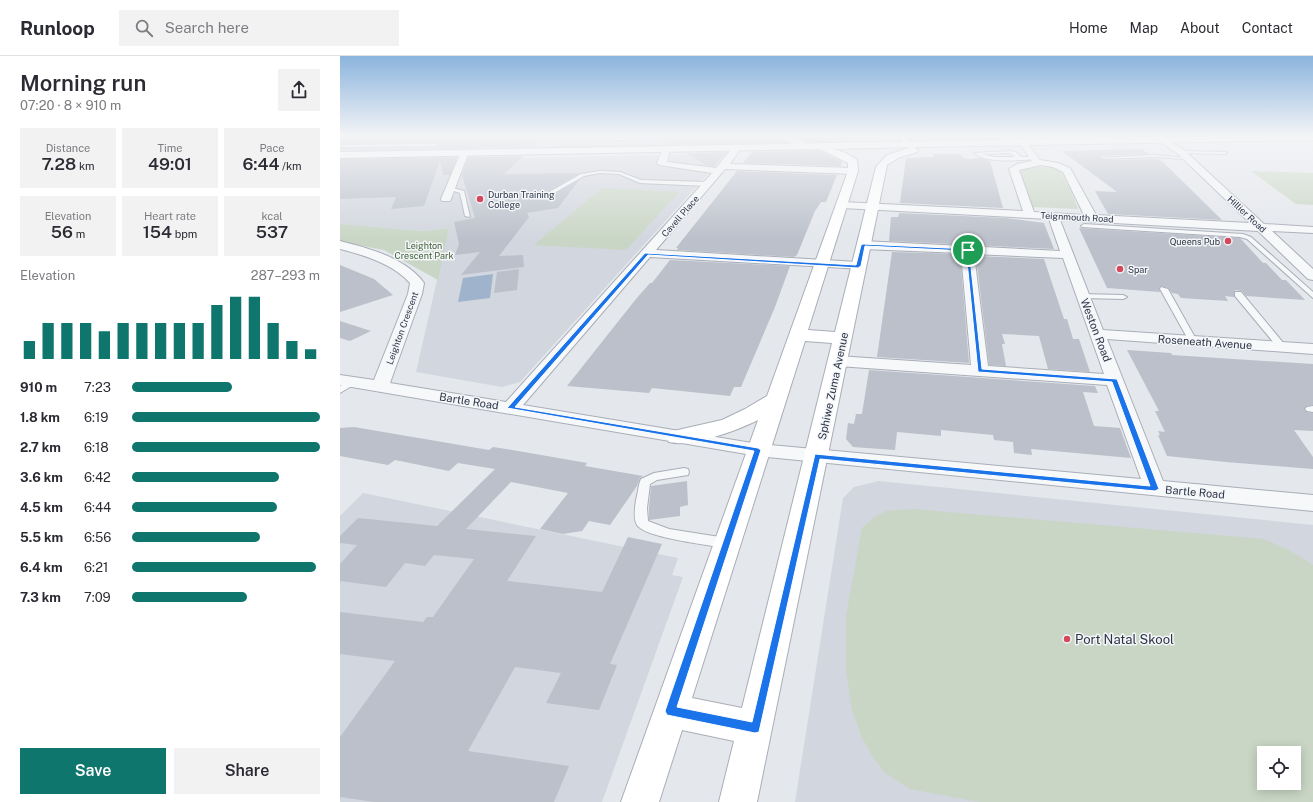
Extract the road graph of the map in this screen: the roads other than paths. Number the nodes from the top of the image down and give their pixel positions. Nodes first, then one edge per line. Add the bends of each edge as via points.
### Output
1 (457, 170) edge
2 (720, 170) edge
3 (862, 170) edge
4 (863, 170) edge
5 (1014, 170) edge
6 (1067, 170) edge
7 (1200, 170) edge
8 (707, 184) junction
9 (450, 188) junction
10 (547, 194) dead end
11 (446, 198) dead end
12 (842, 205) junction
13 (873, 206) junction
14 (1029, 214) junction
15 (468, 216) dead end
16 (1053, 216) junction
17 (1088, 222) junction
18 (1259, 226) junction
19 (1313, 230) edge
20 (340, 245) edge
21 (968, 250) junction
22 (646, 254) junction
23 (1068, 255) junction
24 (861, 256) junction
25 (821, 264) junction
26 (1311, 273) edge
27 (1164, 289) dead end
28 (1238, 294) dead end
29 (1083, 296) junction
30 (1313, 296) edge
31 (1123, 297) dead end
32 (1097, 334) junction
33 (798, 335) junction
34 (843, 338) junction
35 (1193, 341) junction
36 (1282, 347) junction
37 (1313, 349) edge
38 (838, 361) junction
39 (980, 371) junction
40 (1115, 380) junction
41 (344, 384) edge
42 (380, 387) junction
43 (777, 398) junction
44 (511, 408) junction
45 (677, 437) junction
46 (758, 450) junction
47 (817, 456) junction
48 (684, 472) dead end
49 (1155, 489) junction
50 (1313, 503) edge
51 (726, 543) junction
52 (670, 711) junction
53 (755, 728) junction
54 (640, 802) edge
55 (738, 802) edge

1 - 9 street
2 - 8 street, Cavell Place
3 - 12 street
4 - 13 street, Sphiwe Zuma Avenue
5 - 14 street
6 - 17 street
7 - 18 street, Hillier Road
8 - 10 lane via 640,181 620,172 600,172 583,175
8 - 22 street, Cavell Place
9 - 11 street
9 - 15 lane via 462,192
12 - 13 street, Teignmouth Road
12 - 25 street
13 - 14 street, Teignmouth Road
13 - 24 street, Sphiwe Zuma Avenue
14 - 16 street, Teignmouth Road
16 - 17 street, Teignmouth Road
16 - 23 street, Weston Road
17 - 18 street, Teignmouth Road
17 - 30 lane via 1241,235 1249,238
18 - 19 street, Teignmouth Road
18 - 26 street, Hillier Road
20 - 42 street, Leighton Crescent via 390,264 416,283 416,294
21 - 23 street
21 - 24 street
21 - 39 street
22 - 25 street
22 - 44 street, Cavell Place
23 - 29 street, Weston Road
24 - 25 street
24 - 34 street, Sphiwe Zuma Avenue
25 - 33 street
27 - 35 lane
28 - 36 lane
29 - 31 lane
29 - 32 street, Weston Road
32 - 35 street, Roseneath Avenue
32 - 40 street, Weston Road
33 - 34 street
33 - 43 street
34 - 38 street, Sphiwe Zuma Avenue
35 - 36 street, Roseneath Avenue
36 - 37 street, Roseneath Avenue
38 - 39 street
38 - 47 street, Sphiwe Zuma Avenue
39 - 40 street
40 - 49 street, Weston Road
41 - 42 street, Bartle Road
42 - 44 street, Bartle Road
43 - 45 street via 740,422 717,430
43 - 46 street
44 - 45 street, Bartle Road
45 - 46 street, Bartle Road
46 - 47 street, Bartle Road
46 - 51 street
47 - 49 street, Bartle Road
47 - 53 street, Sphiwe Zuma Avenue
48 - 51 lane via 654,477 645,482 641,508 642,523 673,534
49 - 50 street, Bartle Road
51 - 52 street
52 - 53 street
52 - 54 street
53 - 55 street, Sphiwe Zuma Avenue

